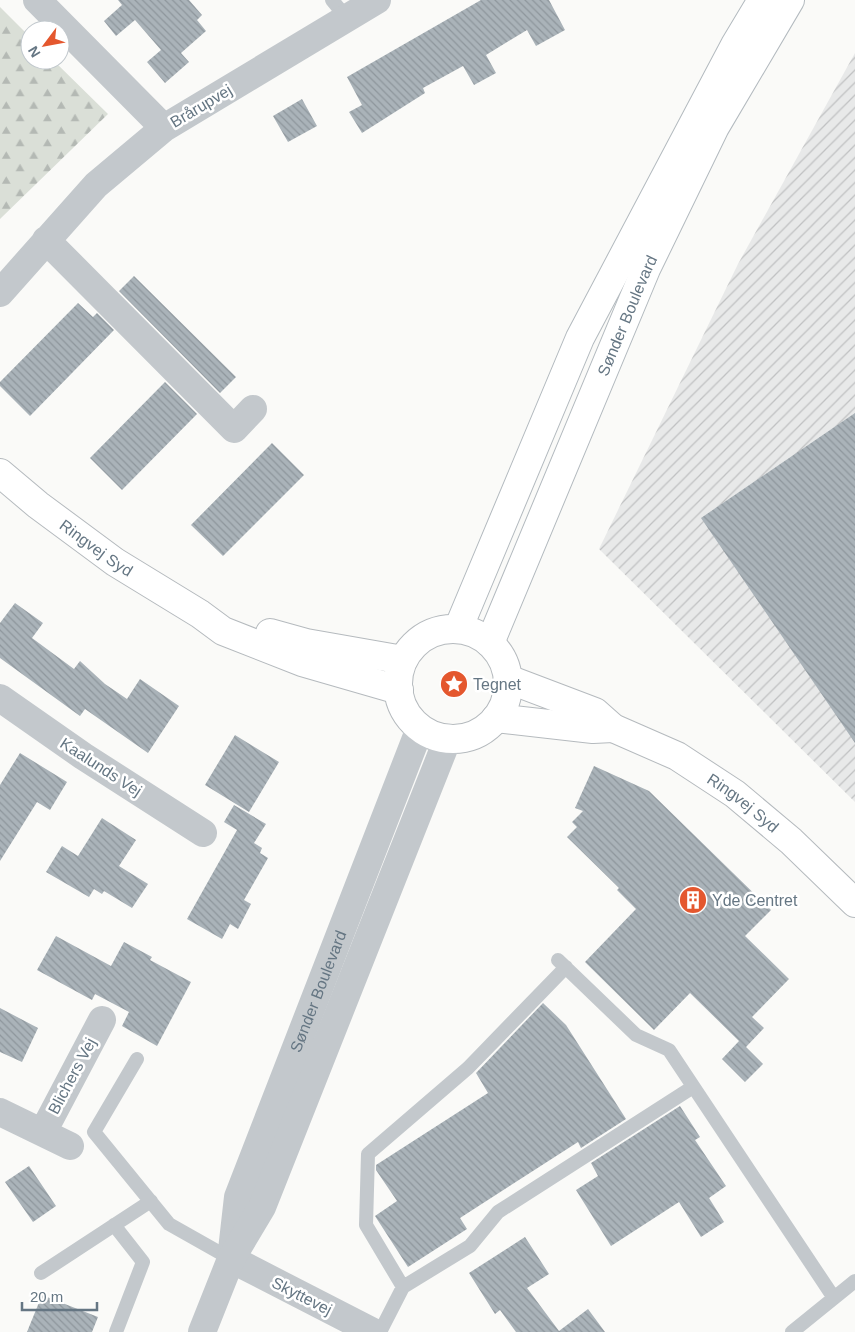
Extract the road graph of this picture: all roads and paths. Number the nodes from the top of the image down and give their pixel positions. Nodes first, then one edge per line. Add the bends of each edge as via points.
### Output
1 (38, 0) edge
2 (377, 0) edge
3 (762, 0) edge
4 (790, 0) edge
5 (339, 8) edge
6 (164, 128) junction
7 (46, 240) junction
8 (0, 293) edge
9 (253, 410) dead end
10 (0, 473) edge
11 (200, 614) junction
12 (458, 629) junction
13 (490, 643) junction
14 (403, 660) junction
15 (508, 679) junction
16 (399, 690) junction
17 (0, 698) edge
18 (496, 718) junction
19 (420, 728) junction
20 (613, 728) junction
21 (448, 738) junction
22 (203, 833) dead end
23 (855, 903) edge
24 (102, 1020) dead end
25 (137, 1059) dead end
26 (693, 1087) junction
27 (0, 1112) edge
28 (43, 1132) junction
29 (70, 1146) dead end
30 (151, 1201) junction
31 (114, 1225) junction
32 (231, 1259) junction
33 (41, 1273) dead end
34 (855, 1281) edge
35 (403, 1287) junction
36 (834, 1298) junction
37 (116, 1332) edge
38 (202, 1332) edge
39 (373, 1332) edge
40 (380, 1332) edge
41 (792, 1332) edge

1 - 6 street
2 - 5 street, Brårupvej
3 - 12 main road, Sønder Boulevard via 580,338
4 - 13 main road, Sønder Boulevard via 715,127 646,269
5 - 6 street, Brårupvej
6 - 7 street, Brårupvej via 96,185
7 - 8 street, Brårupvej
7 - 9 street via 234,429
10 - 11 main road, Ringvej Syd via 115,562
11 - 14 main road, Ringvej Syd via 306,643
11 - 16 main road, Ringvej Syd via 223,631 302,662
12 - 13 main road
12 - 14 main road via 426,636
13 - 15 main road via 498,653
14 - 16 main road
15 - 18 main road via 505,700
15 - 20 main road, Ringvej Syd via 595,712
16 - 19 main road via 409,717
17 - 22 street, Kaalunds Vej
18 - 20 main road, Ringvej Syd via 593,729
18 - 21 main road via 474,735
19 - 21 main road
19 - 32 street, Sønder Boulevard via 238,1197
20 - 23 main road, Ringvej Syd via 677,756 735,794 792,841
21 - 32 street, Sønder Boulevard via 262,1207
24 - 28 street, Blichers Vej
25 - 30 lane via 94,1132
26 - 35 lane via 498,1212 470,1246
26 - 35 lane via 669,1050 636,1036 562,964 468,1068 368,1154 366,1225
26 - 36 lane
27 - 28 street, Blichers Vej
28 - 29 street, Blichers Vej
30 - 31 lane
30 - 32 lane via 169,1224
31 - 33 lane
31 - 37 lane via 143,1262
32 - 38 street, Sønder Boulevard
32 - 39 street, Skyttevej
34 - 36 lane
35 - 40 lane
36 - 41 lane

